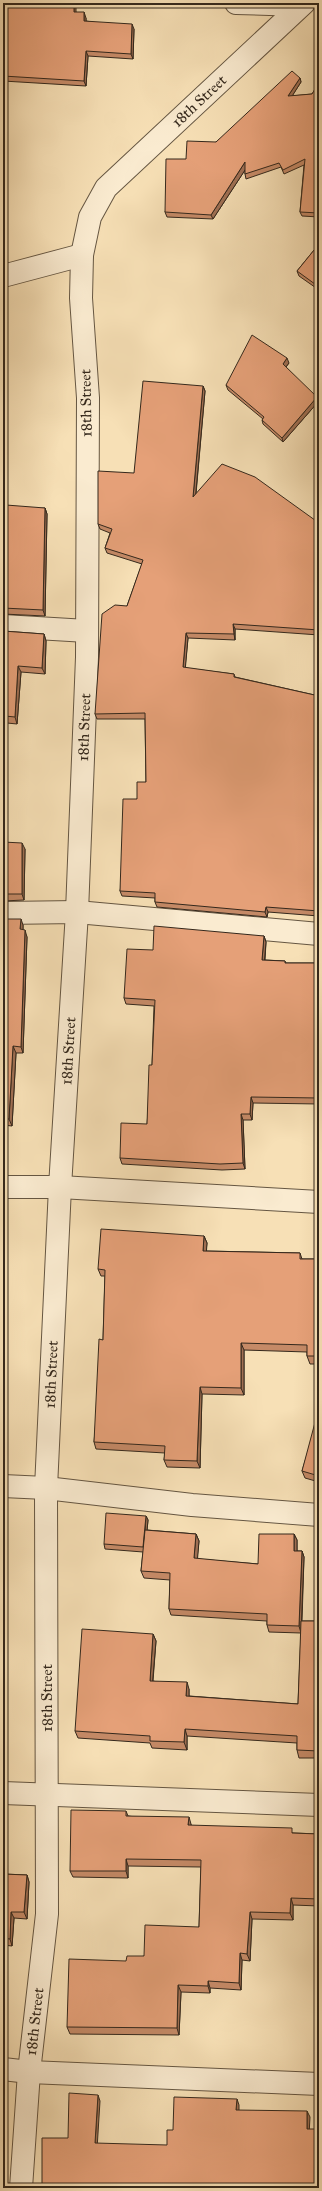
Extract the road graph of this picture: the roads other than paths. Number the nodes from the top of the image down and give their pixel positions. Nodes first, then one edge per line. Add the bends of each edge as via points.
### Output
1 (236, 3) edge
2 (303, 4) edge
3 (82, 255) junction
4 (3, 276) edge
5 (3, 626) edge
6 (86, 631) junction
7 (77, 912) junction
8 (3, 913) edge
9 (319, 934) edge
10 (3, 1187) edge
11 (60, 1187) junction
12 (319, 1202) edge
13 (3, 1486) edge
14 (46, 1488) junction
15 (319, 1515) edge
16 (3, 1793) edge
17 (47, 1794) junction
18 (319, 1805) edge
19 (3, 2069) edge
20 (29, 2072) junction
21 (319, 2084) edge
22 (21, 2188) edge

1 - 2 street
2 - 3 street, 18th Street via 106,188 90,217
3 - 4 street
3 - 6 street, 18th Street via 81,298 88,398
5 - 6 street
6 - 7 street, 18th Street
7 - 8 street
7 - 9 street
7 - 11 street, 18th Street
10 - 11 street
11 - 12 street
11 - 14 street, 18th Street
13 - 14 street
14 - 15 street via 192,1505
14 - 17 street, 18th Street
16 - 17 street
17 - 18 street
17 - 20 street, 18th Street via 47,1914
19 - 20 street
20 - 21 street
20 - 22 street, 18th Street

